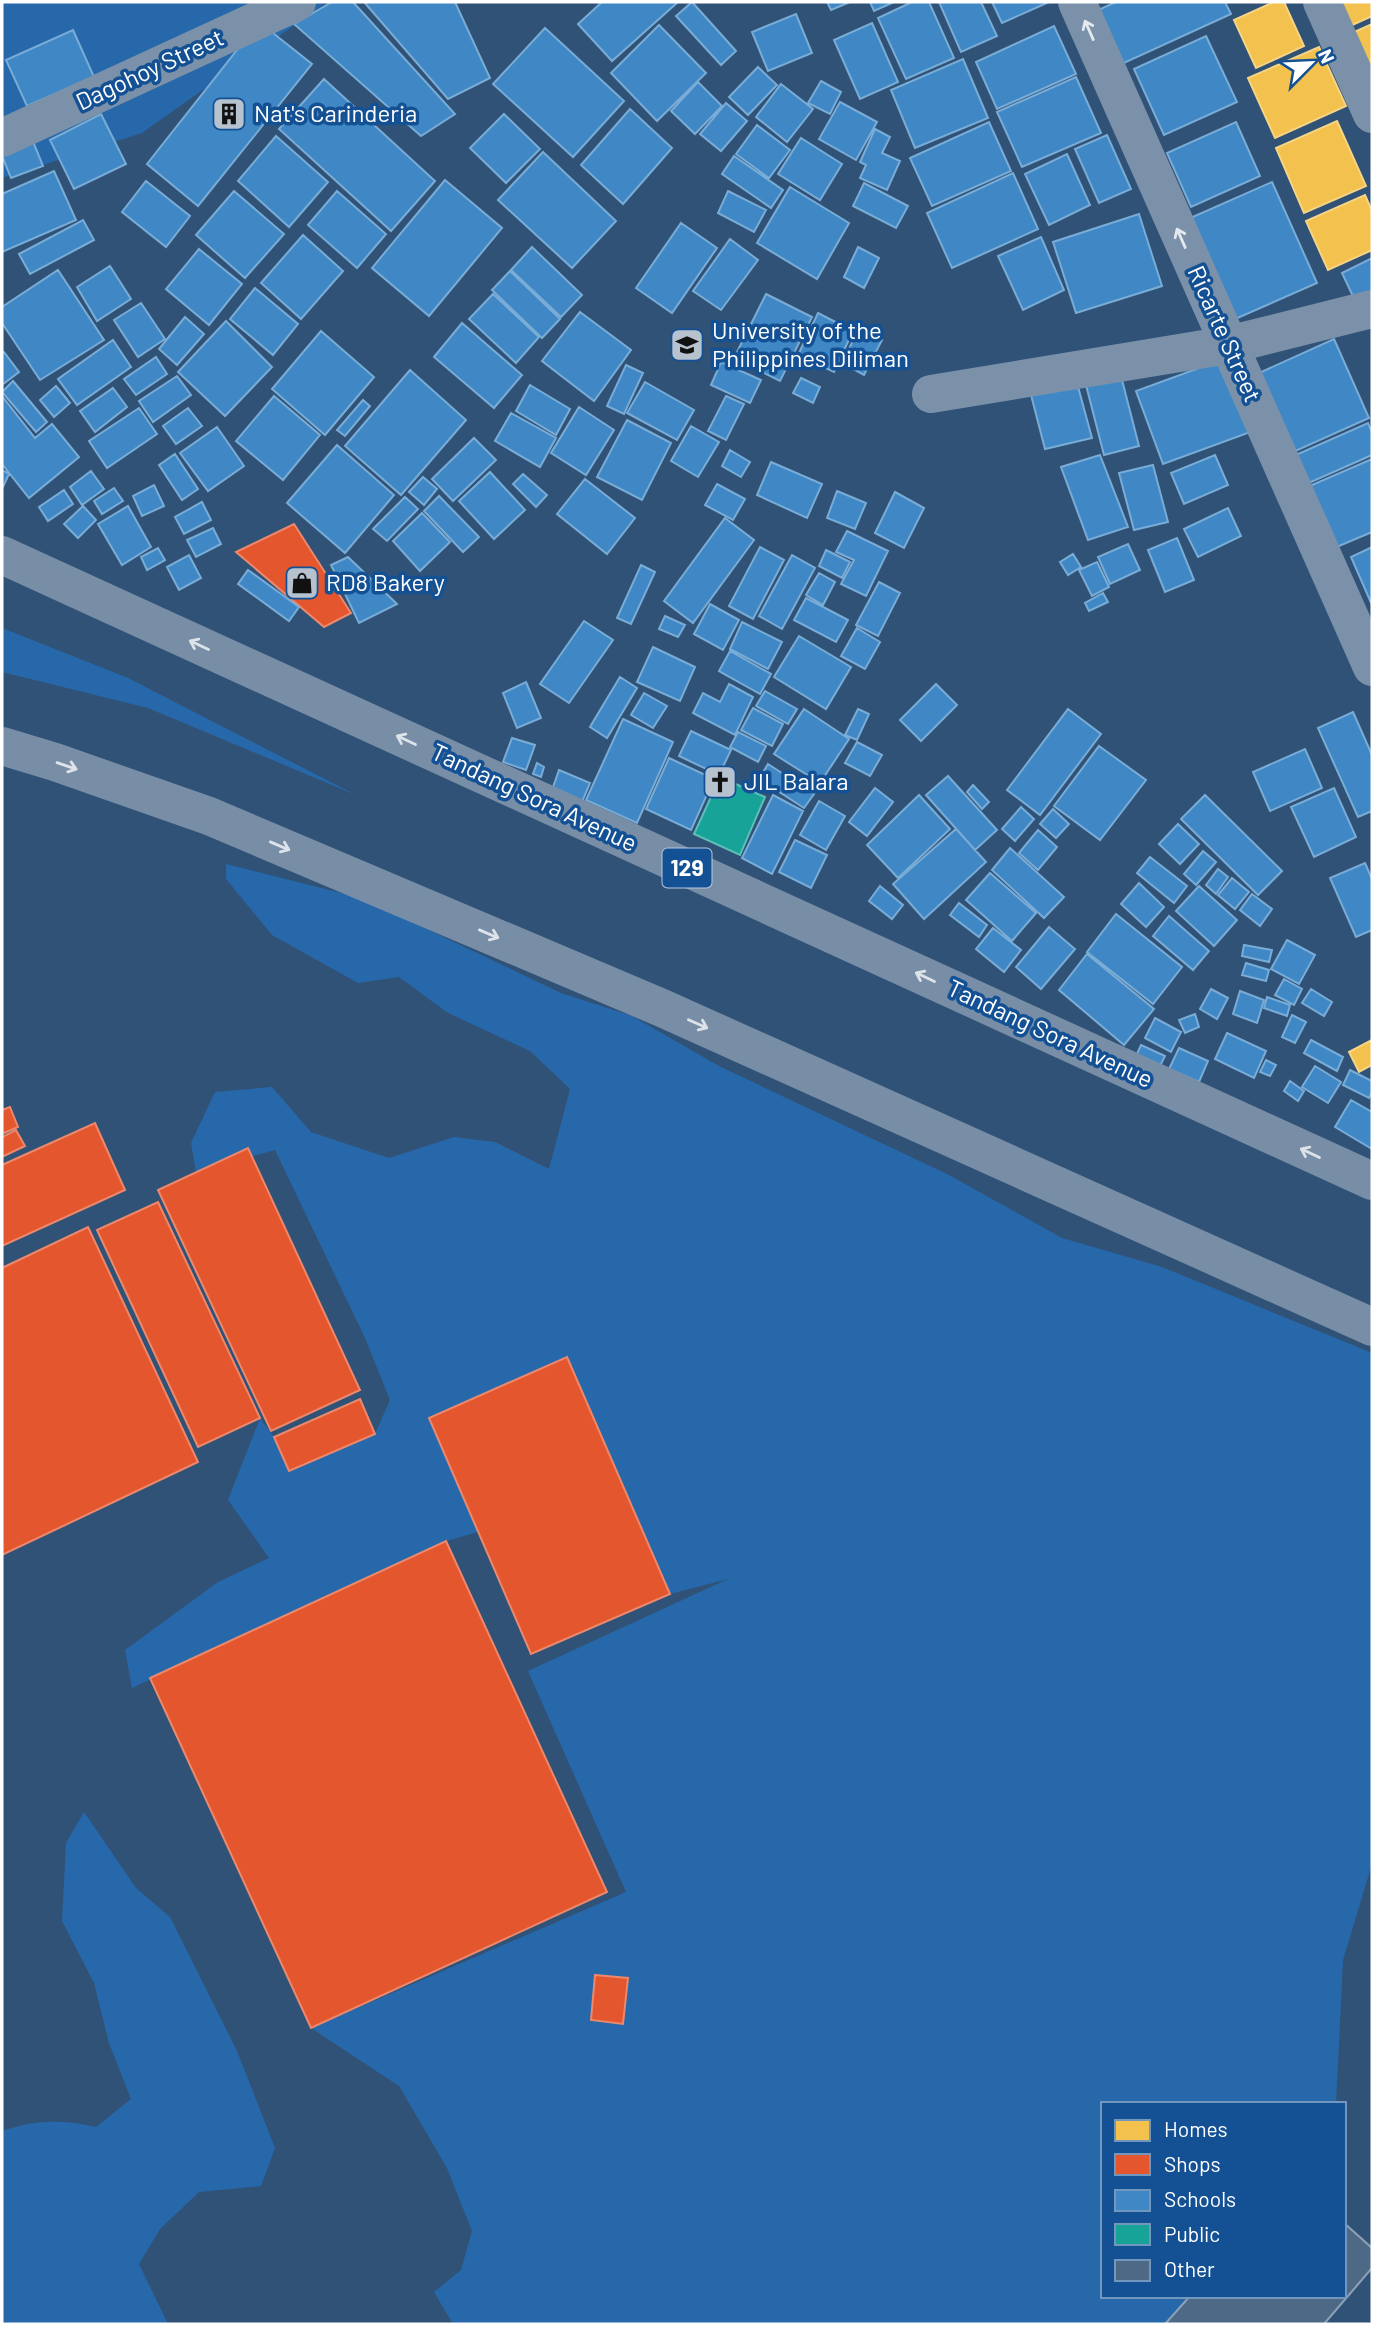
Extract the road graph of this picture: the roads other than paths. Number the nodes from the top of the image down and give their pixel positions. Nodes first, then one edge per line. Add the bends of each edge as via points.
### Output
1 (298, 2) edge
2 (1077, 2) edge
3 (1322, 2) edge
4 (1372, 114) edge
5 (2, 138) edge
6 (1372, 309) edge
7 (1228, 345) junction
8 (931, 394) dead end
9 (2, 555) edge
10 (1372, 667) edge
11 (2, 746) edge
12 (1372, 1181) edge
13 (1372, 1327) edge

1 - 5 street, Dagohoy Street
7 -> 2 street, Ricarte Street
3 - 4 street
6 - 7 street
7 - 8 street
7 - 10 street, Ricarte Street
12 -> 9 main road, Tandang Sora Avenue / 129
11 -> 13 main road via 209,816 662,1008

